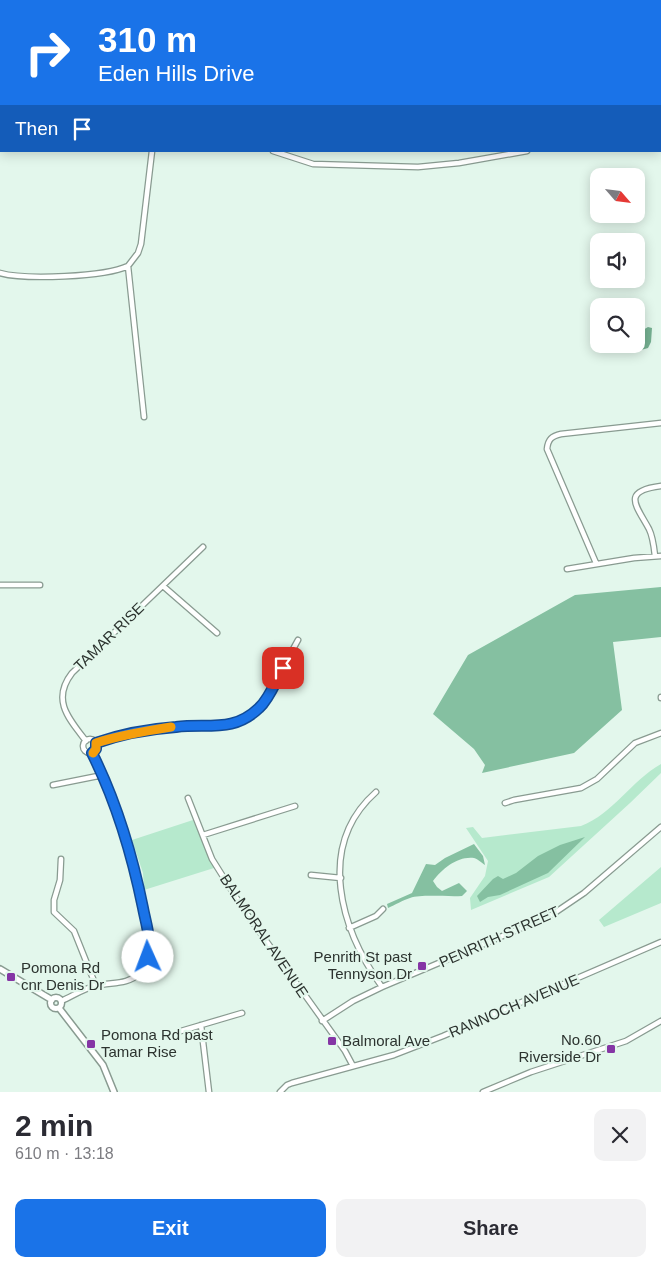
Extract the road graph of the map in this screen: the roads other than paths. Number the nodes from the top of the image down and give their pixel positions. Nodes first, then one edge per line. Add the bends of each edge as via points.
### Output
1 (152, 152) edge
2 (276, 152) edge
3 (521, 152) edge
4 (128, 266) junction
5 (0, 273) edge
6 (144, 417) dead end
7 (661, 423) edge
8 (661, 486) edge
9 (203, 547) dead end
10 (658, 556) edge
11 (596, 563) junction
12 (567, 569) dead end
13 (0, 585) edge
14 (40, 585) dead end
15 (163, 586) junction
16 (217, 633) dead end
17 (298, 640) dead end
18 (661, 733) edge
19 (86, 741) junction
20 (96, 743) junction
21 (92, 753) junction
22 (103, 775) junction
23 (53, 785) dead end
24 (376, 792) dead end
25 (188, 798) dead end
26 (505, 803) dead end
27 (295, 806) dead end
28 (661, 827) edge
29 (202, 834) junction
30 (60, 859) dead end
31 (310, 875) dead end
32 (341, 878) junction
33 (383, 909) dead end
34 (349, 928) junction
35 (661, 942) edge
36 (0, 969) edge
37 (96, 986) junction
38 (382, 987) junction
39 (52, 1000) junction
40 (61, 1000) junction
41 (59, 1008) junction
42 (242, 1013) dead end
43 (322, 1021) junction
44 (661, 1021) edge
45 (201, 1025) junction
46 (181, 1031) dead end
47 (353, 1066) junction
48 (114, 1092) edge
49 (209, 1092) edge
50 (280, 1092) edge
51 (483, 1092) edge

1 - 4 street via 141,244
2 - 3 street via 313,164 418,166 459,163
4 - 5 street via 108,273 33,277
4 - 6 street
7 - 11 street via 554,435 548,443 547,449
8 - 10 street via 643,489 635,501
9 - 15 street, TAMAR RISE
10 - 11 street
11 - 12 street
13 - 14 street
15 - 16 street
15 - 19 street, TAMAR RISE via 66,680 62,691 64,710
17 - 20 street via 262,706 240,723 176,726
18 - 26 street via 635,743 597,778 581,788
19 - 20 street
19 - 21 street via 84,749
20 - 21 street
21 - 22 street
22 - 23 street
22 - 37 street via 128,842 150,951 146,964 134,978
24 - 32 street via 356,813 349,826
25 - 29 street, BALMORAL AVENUE
27 - 29 street
28 - 38 street, PENRITH STREET via 584,893 550,916
29 - 43 street, BALMORAL AVENUE via 212,859 244,910
30 - 37 street via 54,912 74,931
31 - 32 street
32 - 34 street via 343,908
33 - 34 street via 376,916
34 - 38 street via 368,968
35 - 47 street, RANNOCH AVENUE via 443,1036 394,1055
36 - 39 street
37 - 40 street
38 - 43 street, PENRITH STREET
39 - 40 street
39 - 41 street via 53,1007
40 - 41 street
41 - 48 street via 103,1065
42 - 45 street
43 - 47 street, BALMORAL AVENUE
44 - 51 street via 626,1041 531,1072
45 - 46 street
45 - 49 street
47 - 50 street, RANNOCH AVENUE via 292,1083

